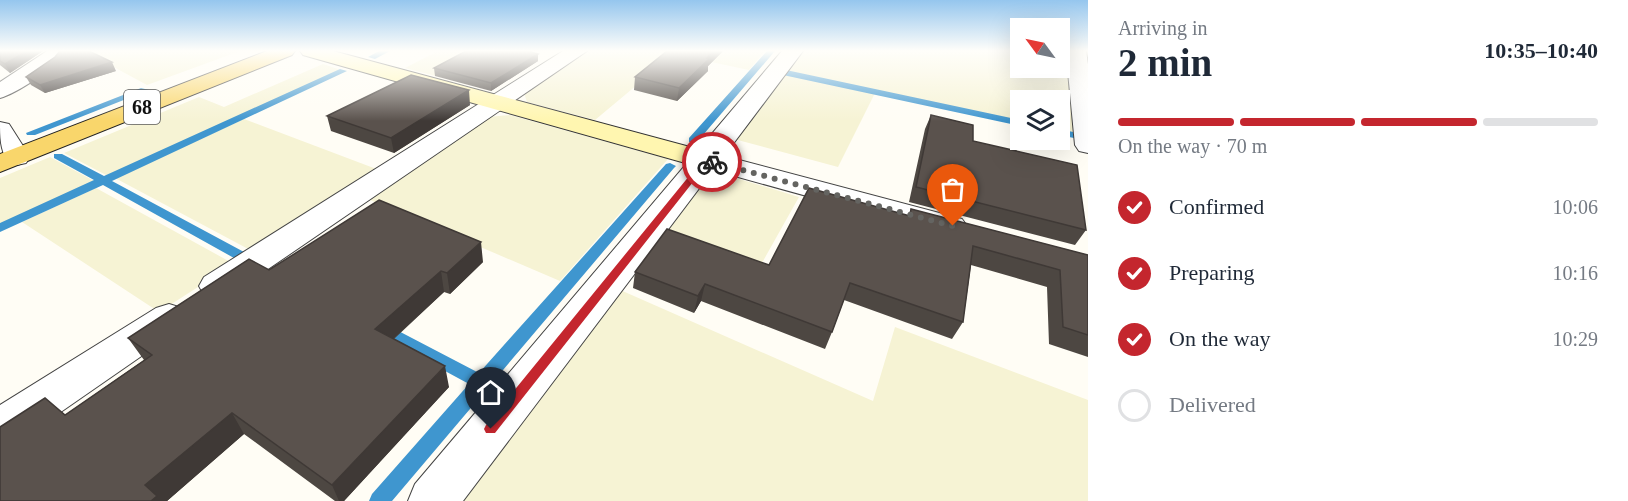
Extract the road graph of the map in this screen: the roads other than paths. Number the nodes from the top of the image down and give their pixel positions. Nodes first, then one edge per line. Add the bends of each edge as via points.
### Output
1 (27, 74) edge
2 (226, 74) edge
3 (395, 74) edge
4 (541, 74) edge
5 (774, 74) edge
6 (1079, 74) edge
7 (0, 91) edge
8 (498, 103) junction
9 (0, 129) edge
10 (1088, 145) edge
11 (8, 160) edge
12 (706, 160) junction
13 (972, 231) edge
14 (0, 429) edge
15 (433, 501) edge

1 - 7 street
2 - 11 main road, 68
3 - 8 street
4 - 8 street
5 - 12 street
6 - 10 street
8 - 12 street
8 - 14 street
9 - 11 street
12 - 13 street
12 - 15 street

